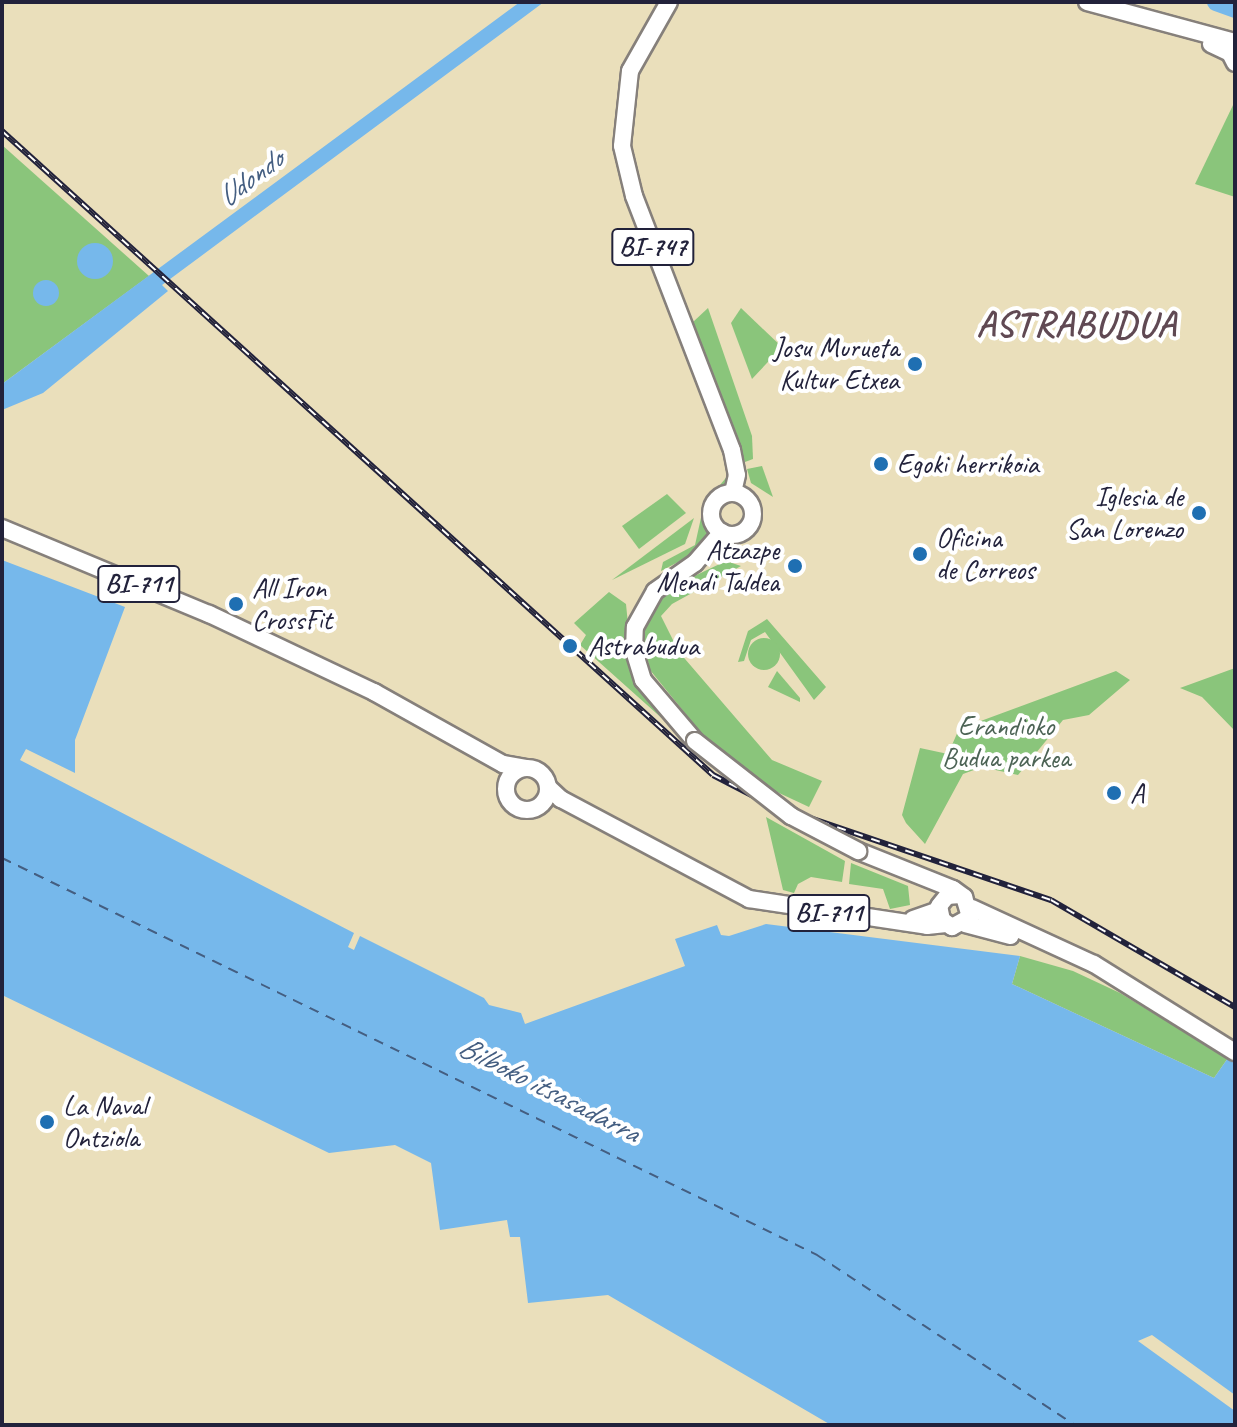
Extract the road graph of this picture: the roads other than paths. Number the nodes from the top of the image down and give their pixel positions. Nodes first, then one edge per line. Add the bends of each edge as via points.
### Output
1 (669, 2) edge
2 (1087, 2) edge
3 (1151, 19) junction
4 (1235, 42) edge
5 (1235, 63) edge
6 (733, 493) junction
7 (2, 528) edge
8 (722, 532) junction
9 (477, 749) junction
10 (526, 768) junction
11 (506, 785) junction
12 (548, 787) junction
13 (537, 808) junction
14 (583, 810) junction
15 (924, 878) junction
16 (960, 895) junction
17 (972, 908) junction
18 (942, 912) junction
19 (965, 924) junction
20 (1047, 942) junction
21 (1235, 1052) edge

1 - 6 main road, BI-747 via 630,71 622,146 634,196 732,450 737,475
2 - 3 main road
3 - 4 main road
3 - 5 main road via 1221,47
6 - 8 main road via 720,496 712,507 712,520
6 - 8 main road, BI-747 via 750,503 751,522 736,534
7 - 9 main road, BI-711 via 306,659
8 - 15 main road, BI-747, bridge via 695,563 655,591 635,627 634,651 643,680 695,741 791,816
9 - 10 main road, BI-711 via 509,767
9 - 11 main road, BI-711
10 - 11 main road via 513,773
10 - 12 main road, BI-711 via 543,775
11 - 13 main road, BI-711 via 507,798 517,808
12 - 13 main road
12 - 14 main road, BI-711
13 - 14 main road, BI-711
14 - 18 main road, BI-711 via 716,883 773,901 922,919
15 - 16 main road, BI-747
15 - 18 main road
16 - 17 main road, BI-711
16 - 18 main road, BI-711
17 - 19 main road
17 - 20 main road, BI-711
18 - 19 main road, BI-711
19 - 20 main road, BI-711
20 - 21 main road, BI-711 via 1140,990

